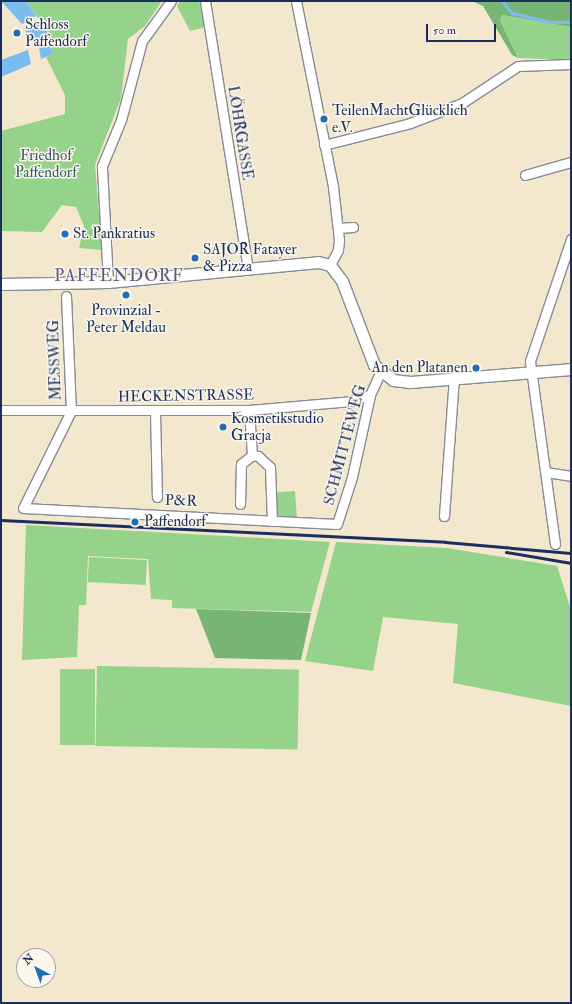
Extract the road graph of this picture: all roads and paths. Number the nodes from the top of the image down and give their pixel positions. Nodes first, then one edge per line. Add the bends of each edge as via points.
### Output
1 (171, 1) edge
2 (205, 1) edge
3 (296, 1) edge
4 (571, 64) edge
5 (324, 146) junction
6 (571, 162) edge
7 (525, 175) dead end
8 (353, 226) dead end
9 (338, 228) junction
10 (571, 239) edge
11 (330, 265) junction
12 (248, 268) junction
13 (108, 282) junction
14 (1, 284) edge
15 (66, 296) dead end
16 (571, 369) edge
17 (531, 370) junction
18 (380, 373) junction
19 (454, 377) junction
20 (370, 395) junction
21 (1, 410) edge
22 (250, 410) junction
23 (70, 411) junction
24 (155, 411) junction
25 (252, 456) junction
26 (546, 472) junction
27 (571, 476) edge
28 (157, 497) dead end
29 (240, 504) dead end
30 (23, 508) joint
31 (444, 516) dead end
32 (272, 521) junction
33 (337, 524) joint
34 (555, 544) dead end

1 - 13 street via 142,41 121,120 102,166
2 - 12 street, LÖHRGASSE
3 - 5 street
4 - 5 street via 518,66 462,103 410,123
5 - 9 street
6 - 7 street
8 - 9 street
9 - 11 street via 338,250
10 - 17 street via 530,361
11 - 12 street via 318,262
11 - 18 street via 342,281 369,354
12 - 13 street
13 - 14 street
15 - 23 street, MESSWEG
16 - 17 street
17 - 19 street
17 - 26 street
18 - 19 street via 410,382
18 - 20 street, SCHMITTEWEG
19 - 31 street
20 - 22 street, HECKENSTRASSE via 351,401
20 - 33 street, SCHMITTEWEG via 352,477
21 - 23 street, HECKENSTRASSE
22 - 24 street, HECKENSTRASSE
22 - 25 street
23 - 24 street, HECKENSTRASSE
23 - 30 street, MESSWEG
24 - 28 street
25 - 29 street via 241,464
25 - 32 street via 258,456 270,467
26 - 27 street
26 - 34 street
30 - 32 street, P&R
32 - 33 street, P&R

